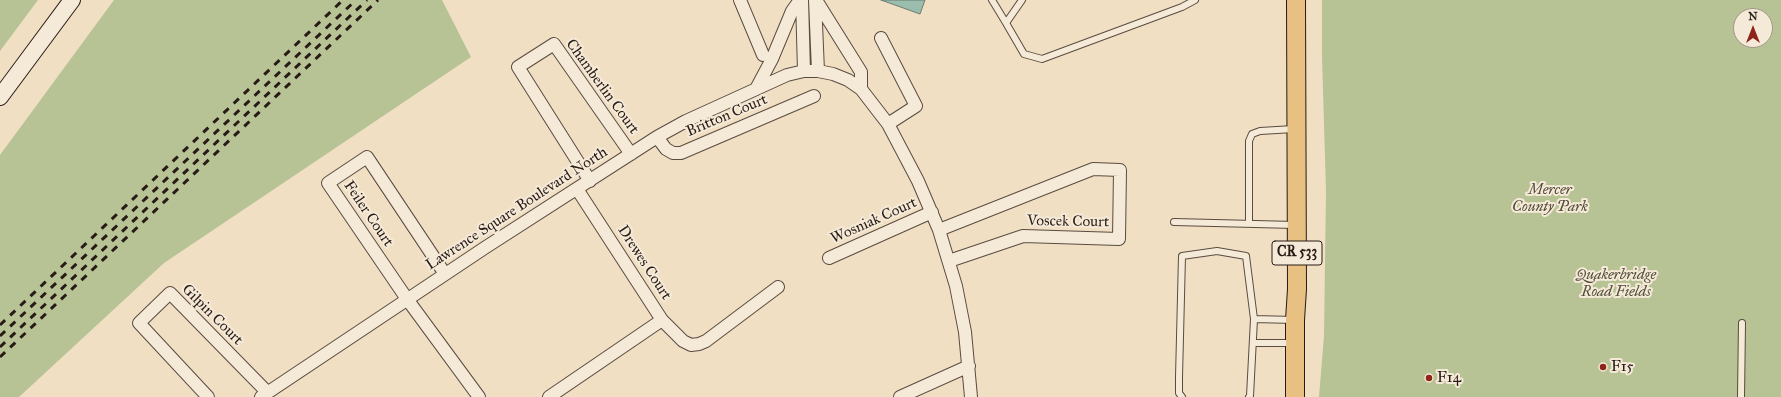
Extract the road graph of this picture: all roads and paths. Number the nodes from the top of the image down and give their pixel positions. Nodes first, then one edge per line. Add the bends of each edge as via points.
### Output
1 (72, 0) edge
2 (740, 0) edge
3 (801, 0) edge
4 (815, 0) edge
5 (992, 0) edge
6 (1022, 0) edge
7 (1195, 0) edge
8 (1288, 0) edge
9 (1296, 0) edge
10 (1006, 23) junction
11 (881, 38) dead end
12 (763, 55) dead end
13 (804, 71) junction
14 (818, 71) junction
15 (756, 89) junction
16 (861, 89) junction
17 (814, 96) dead end
18 (0, 98) edge
19 (1298, 108) junction
20 (888, 124) junction
21 (1298, 129) junction
22 (657, 138) junction
23 (631, 154) junction
24 (590, 180) junction
25 (577, 189) junction
26 (932, 212) junction
27 (1174, 222) dead end
28 (1249, 224) junction
29 (1297, 225) junction
30 (939, 230) junction
31 (829, 258) dead end
32 (949, 261) junction
33 (445, 274) junction
34 (778, 287) dead end
35 (407, 299) junction
36 (1254, 319) junction
37 (662, 320) junction
38 (1295, 320) junction
39 (1742, 323) dead end
40 (1253, 343) junction
41 (1295, 343) junction
42 (969, 366) junction
43 (264, 395) edge
44 (208, 397) edge
45 (479, 397) edge
46 (548, 397) edge
47 (900, 397) edge
48 (971, 397) edge
49 (1182, 397) edge
50 (1249, 397) edge
51 (1295, 397) edge
52 (1740, 397) edge

1 - 18 main road
2 - 12 street
3 - 13 street
3 - 15 street via 792,11 772,60
4 - 14 street
4 - 16 street via 861,72
5 - 10 lane
6 - 10 lane
7 - 10 lane via 1042,59 1024,54
8 - 19 main road, CR 533 via 1294,42
9 - 19 main road, CR 533
11 - 20 street via 916,106
13 - 14 street, Lawrence Square Boulevard North
13 - 15 street, Lawrence Square Boulevard North
14 - 16 street, Lawrence Square Boulevard North via 848,80
15 - 22 street, Lawrence Square Boulevard North via 686,121
16 - 20 street, Lawrence Square Boulevard North
17 - 22 street, Britton Court via 681,153 673,153 666,149
19 - 21 main road, CR 533
20 - 26 street, Lawrence Square Boulevard North
21 - 28 lane via 1260,131 1252,134 1249,141
21 - 29 main road, CR 533
22 - 23 street, Lawrence Square Boulevard North
23 - 24 street, Lawrence Square Boulevard North
23 - 24 street, Chamberlin Court via 554,44 518,67
24 - 25 street, Lawrence Square Boulevard North
25 - 33 street, Lawrence Square Boulevard North
25 - 37 street, Drewes Court
26 - 30 street, Lawrence Square Boulevard North
26 - 31 street, Wosniak Court
27 - 28 lane
28 - 29 lane
29 - 38 main road, CR 533
30 - 32 street, Lawrence Square Boulevard North
30 - 32 street, Voscek Court via 1093,169 1120,170 1119,239 1023,236
32 - 42 street, Lawrence Square Boulevard North via 965,332
33 - 35 street, Lawrence Square Boulevard North
33 - 35 street, Feiler Court via 368,157 361,161 328,183
34 - 37 street via 699,344 691,345 683,341
35 - 43 street, Lawrence Square Boulevard North
35 - 45 street
36 - 38 lane
36 - 40 lane
36 - 49 lane via 1246,256 1218,251 1182,256 1179,378 1179,393
37 - 46 street, Drewes Court
38 - 41 main road, CR 533
39 - 52 lane
40 - 41 lane
40 - 50 lane
41 - 51 main road, CR 533
42 - 47 street
42 - 48 street, Lawrence Square Boulevard North
43 - 44 street, Gilpin Court via 170,292 139,323

